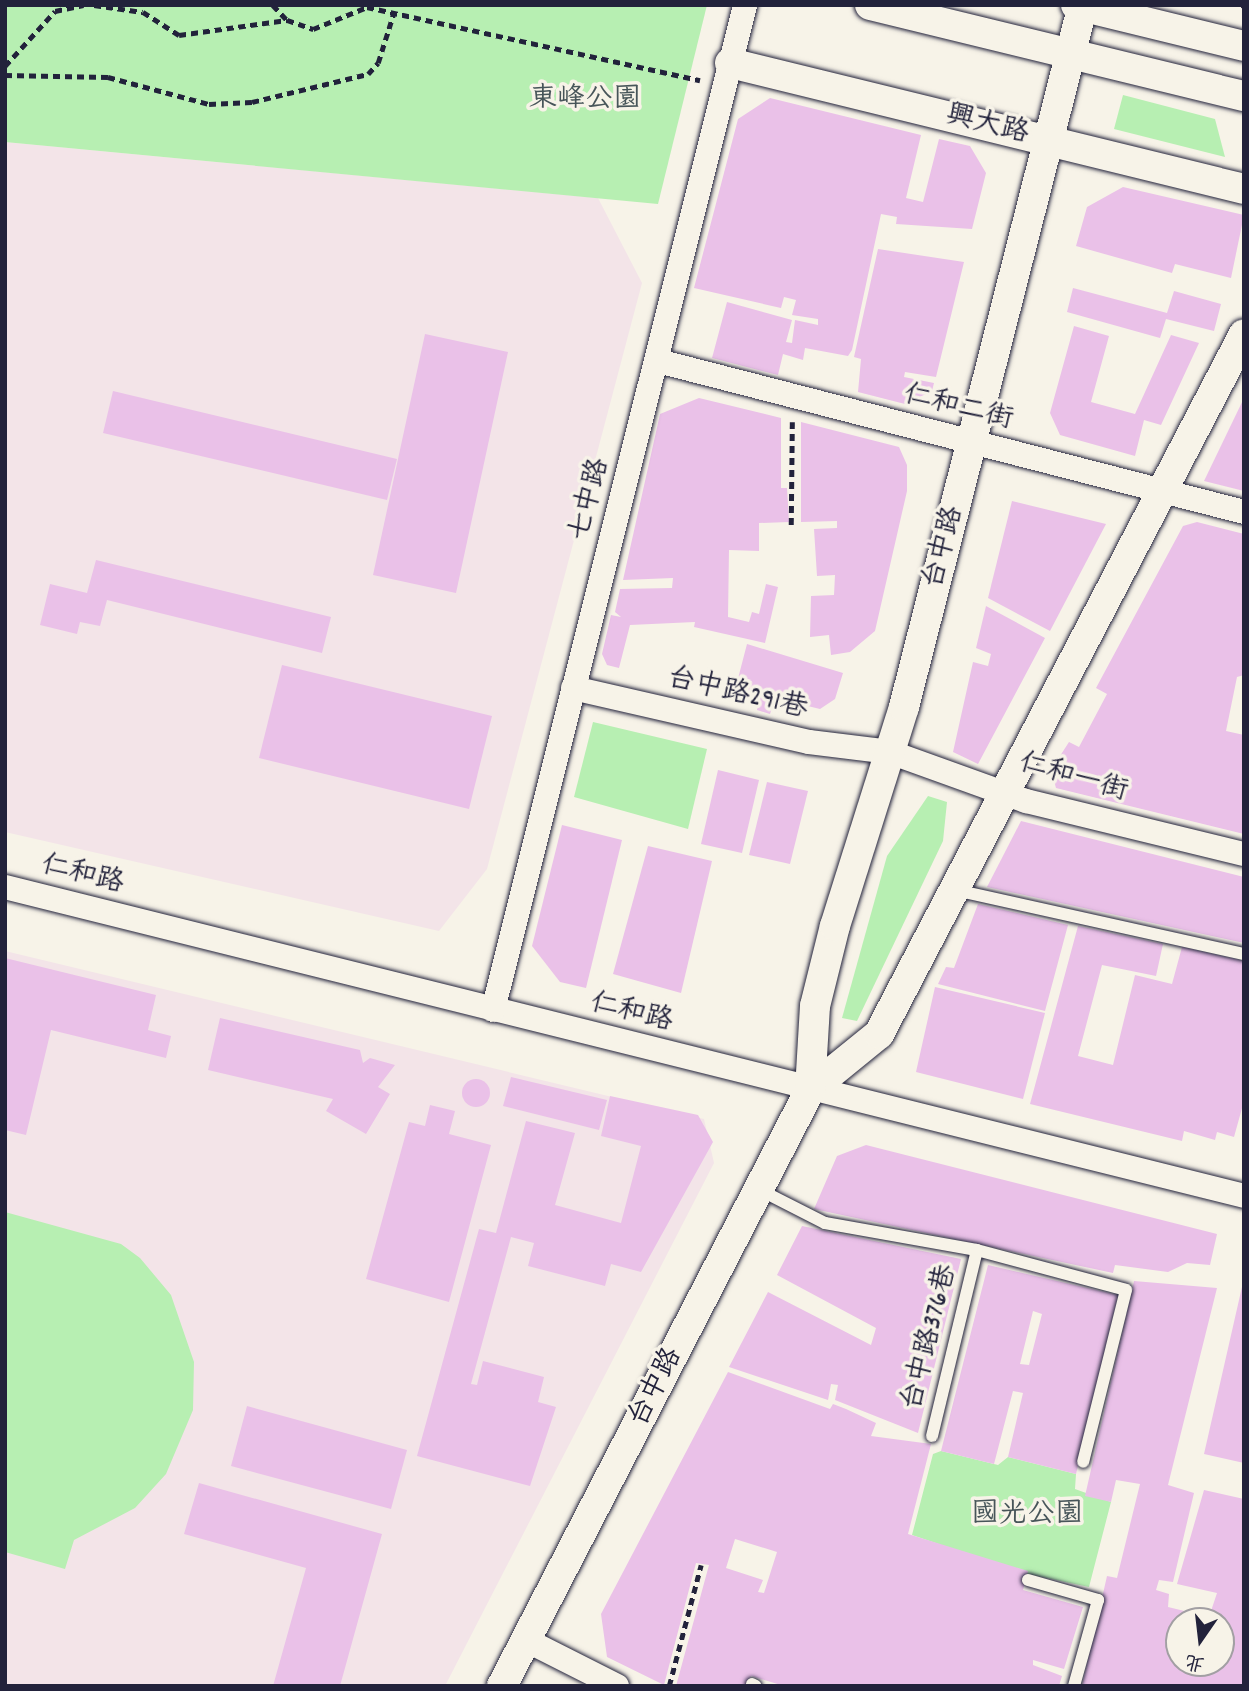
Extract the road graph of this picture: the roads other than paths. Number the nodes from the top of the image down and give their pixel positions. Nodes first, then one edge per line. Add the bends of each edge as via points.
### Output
1 (745, 5) edge
2 (870, 5) edge
3 (1081, 6) edge
4 (1244, 46) edge
5 (1071, 55) junction
6 (728, 74) junction
7 (1244, 96) edge
8 (1049, 141) junction
9 (1244, 189) edge
10 (1244, 334) edge
11 (658, 361) junction
12 (973, 443) junction
13 (1160, 492) junction
14 (1244, 512) edge
15 (573, 688) junction
16 (890, 752) junction
17 (1002, 791) junction
18 (1244, 854) edge
19 (5, 887) edge
20 (955, 890) junction
21 (1244, 954) edge
22 (493, 1010) junction
23 (810, 1090) junction
24 (760, 1190) junction
25 (1244, 1196) edge
26 (977, 1251) junction
27 (932, 1436) dead end
28 (1083, 1462) dead end
29 (1027, 1580) dead end
30 (526, 1640) junction
31 (502, 1686) edge
32 (617, 1686) edge
33 (1074, 1686) edge

1 - 6 street, 七中路
2 - 5 street
3 - 4 street
3 - 5 street, 台中路
5 - 7 street
5 - 8 street, 台中路
6 - 8 street, 興大路
6 - 11 street, 七中路
8 - 9 street, 興大路
8 - 12 street, 台中路
10 - 13 street, 台中路
11 - 12 street, 仁和二街
11 - 15 street, 七中路
12 - 13 street, 仁和二街
12 - 16 street, 台中路
13 - 14 street, 仁和二街
13 - 17 street, 台中路
15 - 16 street, 台中路291巷 via 809,742
15 - 22 street, 七中路
16 - 17 street, 仁和一街
16 - 23 street, 台中路 via 815,1006
17 - 18 street, 仁和一街
17 - 20 street, 台中路
19 - 22 street, 仁和路
20 - 21 lane
20 - 23 street, 台中路 via 879,1034
22 - 23 street, 仁和路
23 - 24 street, 台中路
23 - 25 street, 仁和路
24 - 26 lane, 台中路376巷 via 825,1223
24 - 30 street, 台中路
26 - 27 lane, 台中路376巷
26 - 28 lane, 台中路376巷 via 1126,1290
29 - 33 lane via 1097,1600
30 - 31 street, 台中路
30 - 32 street

